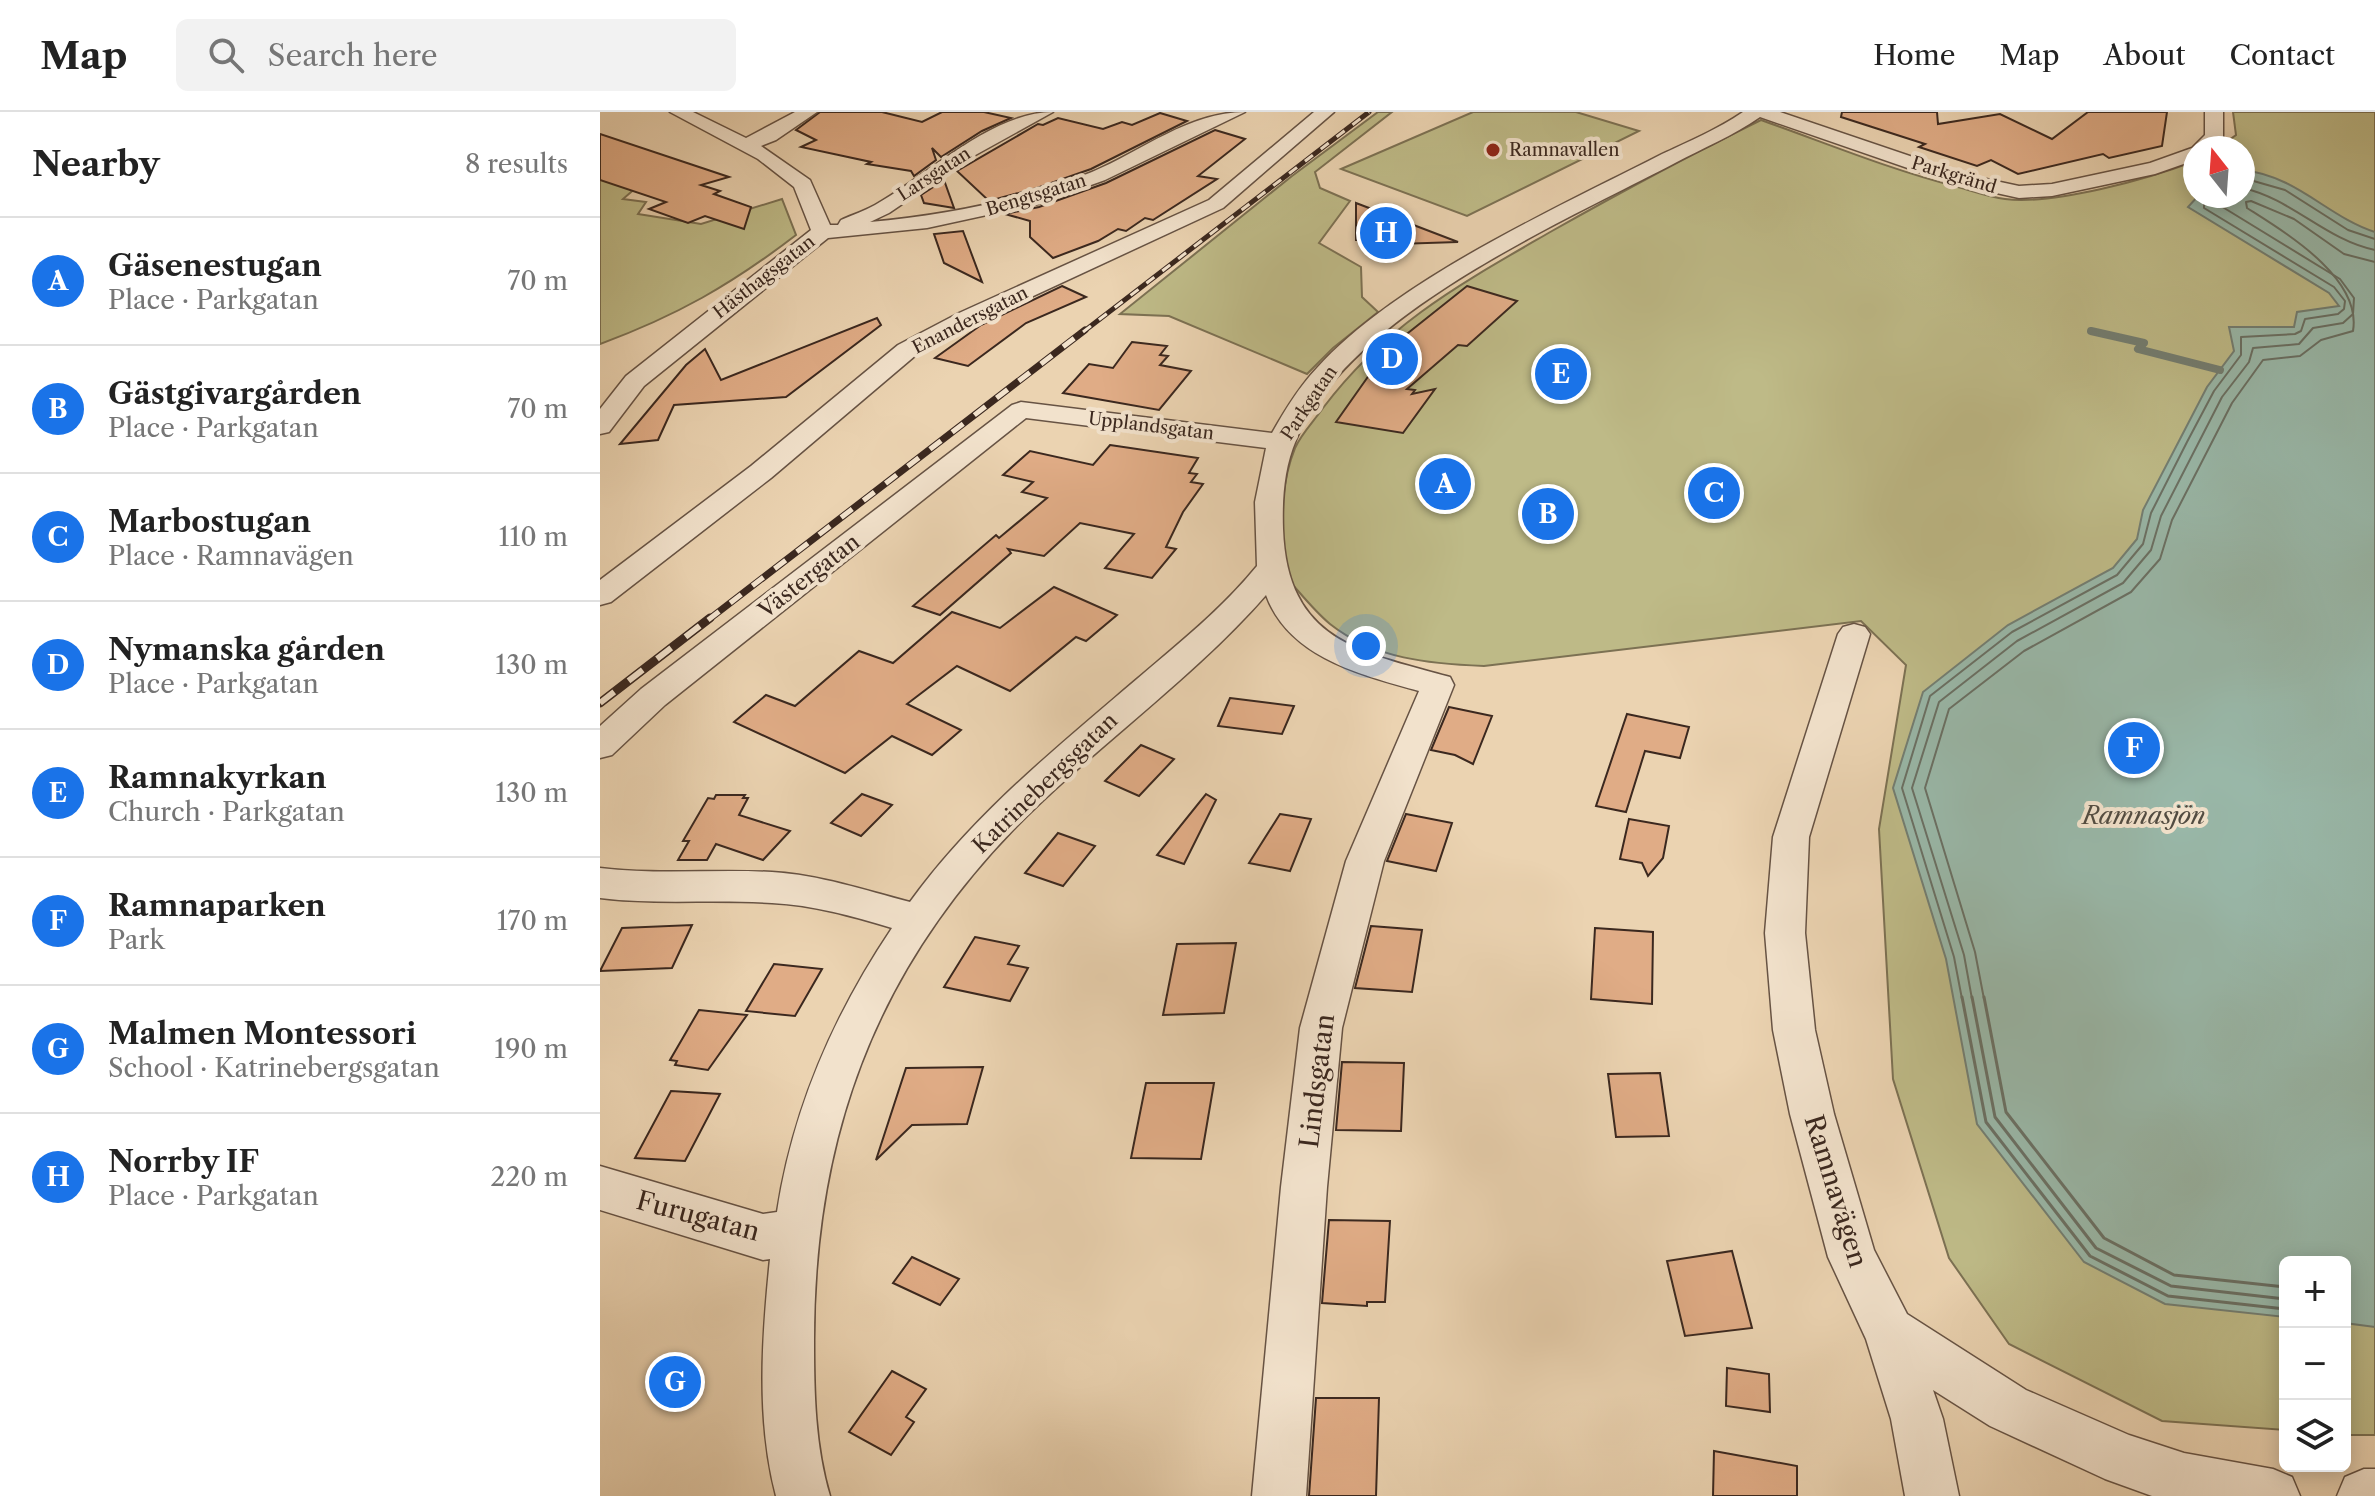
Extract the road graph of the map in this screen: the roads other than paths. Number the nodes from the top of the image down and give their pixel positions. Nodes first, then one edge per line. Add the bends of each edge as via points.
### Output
1 (679, 112) edge
2 (808, 112) edge
3 (1044, 112) edge
4 (1236, 112) edge
5 (1325, 112) edge
6 (1755, 112) edge
7 (1762, 112) edge
8 (2214, 112) edge
9 (2214, 136) edge
10 (746, 145) junction
11 (2183, 158) edge
12 (822, 232) junction
13 (1021, 410) joint
14 (600, 426) edge
15 (1282, 442) junction
16 (1270, 570) junction
17 (600, 595) edge
18 (1854, 634) dead end
19 (1438, 685) joint
20 (600, 746) edge
21 (600, 883) edge
22 (919, 920) junction
23 (600, 1188) edge
24 (798, 1233) junction
25 (1889, 1332) junction
26 (803, 1496) edge
27 (1279, 1496) edge
28 (1932, 1496) edge
29 (2273, 1496) edge
30 (2364, 1496) edge
31 (2375, 1496) edge

1 - 10 street, Hästhagsgatan
2 - 10 street
3 - 12 street, Larsgatan via 963,154 882,209
4 - 12 street, Bengtsgatan via 1191,128 1097,176 1033,199 932,221
5 - 17 street, Enandersgatan via 1216,204 907,350 761,472
6 - 15 street, Parkgatan via 1496,252 1384,322 1334,364
7 - 11 street, Parkgränd via 1958,179 2019,192 2052,190
8 - 9 street
10 - 12 street, Hästhagsgatan via 803,184
12 - 14 street, Hästhagsgatan via 635,381
13 - 15 street, Upplandsgatan
13 - 20 street, Västergatan via 653,697
15 - 16 street, Parkgatan via 1268,492
16 - 19 street, Parkgatan via 1278,596 1301,627 1328,648 1366,666
16 - 22 street, Katrinebergsgatan via 1244,605 998,822
18 - 25 street, Ramnavägen via 1791,837 1785,933 1794,1030 1812,1114 1852,1257
19 - 27 street, Lindsgatan via 1365,861 1321,1028
21 - 22 street via 799,890
22 - 24 street, Katrinebergsgatan via 838,1062 817,1130
23 - 24 street, Furugatan via 763,1237
24 - 26 street, Katrinebergsgatan via 788,1301 789,1422
25 - 28 street, Ramnavägen via 1917,1419
25 - 29 street via 2008,1408 2124,1460 2184,1480
30 - 31 street

